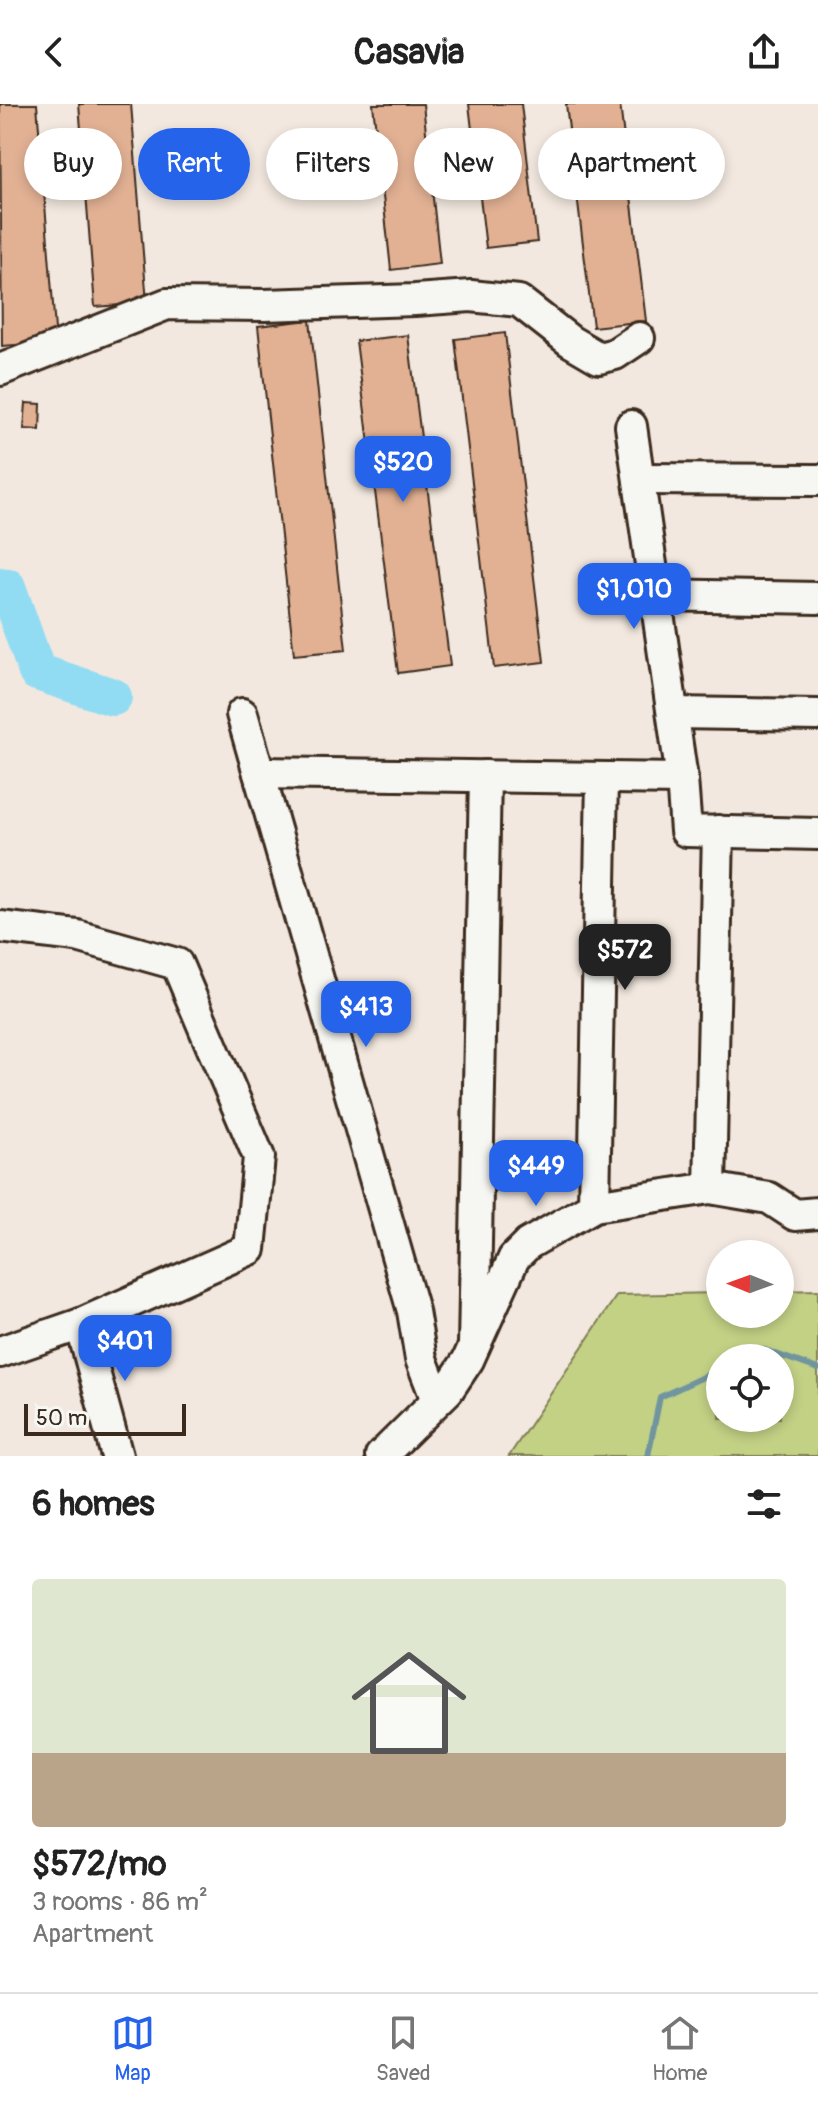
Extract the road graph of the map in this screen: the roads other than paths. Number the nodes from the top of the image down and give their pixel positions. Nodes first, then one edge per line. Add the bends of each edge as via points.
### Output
1 (639, 338) dead end
2 (0, 370) edge
3 (631, 426) dead end
4 (639, 479) junction
5 (818, 480) edge
6 (656, 595) junction
7 (818, 598) edge
8 (673, 713) junction
9 (242, 714) dead end
10 (818, 715) edge
11 (259, 773) junction
12 (485, 776) junction
13 (602, 778) junction
14 (682, 779) junction
15 (718, 831) junction
16 (818, 834) edge
17 (0, 927) edge
18 (710, 1188) junction
19 (594, 1206) junction
20 (818, 1213) edge
21 (81, 1324) junction
22 (474, 1346) junction
23 (0, 1352) edge
24 (437, 1400) junction
25 (117, 1456) edge
26 (381, 1456) edge

1 - 2 street via 599,358 519,301 471,296 167,304
3 - 4 street
4 - 5 street
4 - 6 street
6 - 7 street
6 - 8 street
8 - 10 street
8 - 14 street
9 - 11 street
11 - 12 street
11 - 24 street via 413,1311 421,1359
12 - 13 street
12 - 22 street
13 - 14 street
13 - 19 street
14 - 15 street via 686,831
15 - 16 street
15 - 18 street
17 - 21 street via 77,936 177,964 259,1157 250,1249
18 - 19 street
18 - 20 street via 769,1198 795,1215
19 - 22 street via 528,1244 514,1258
21 - 23 street
21 - 25 street
22 - 24 street
24 - 26 street

